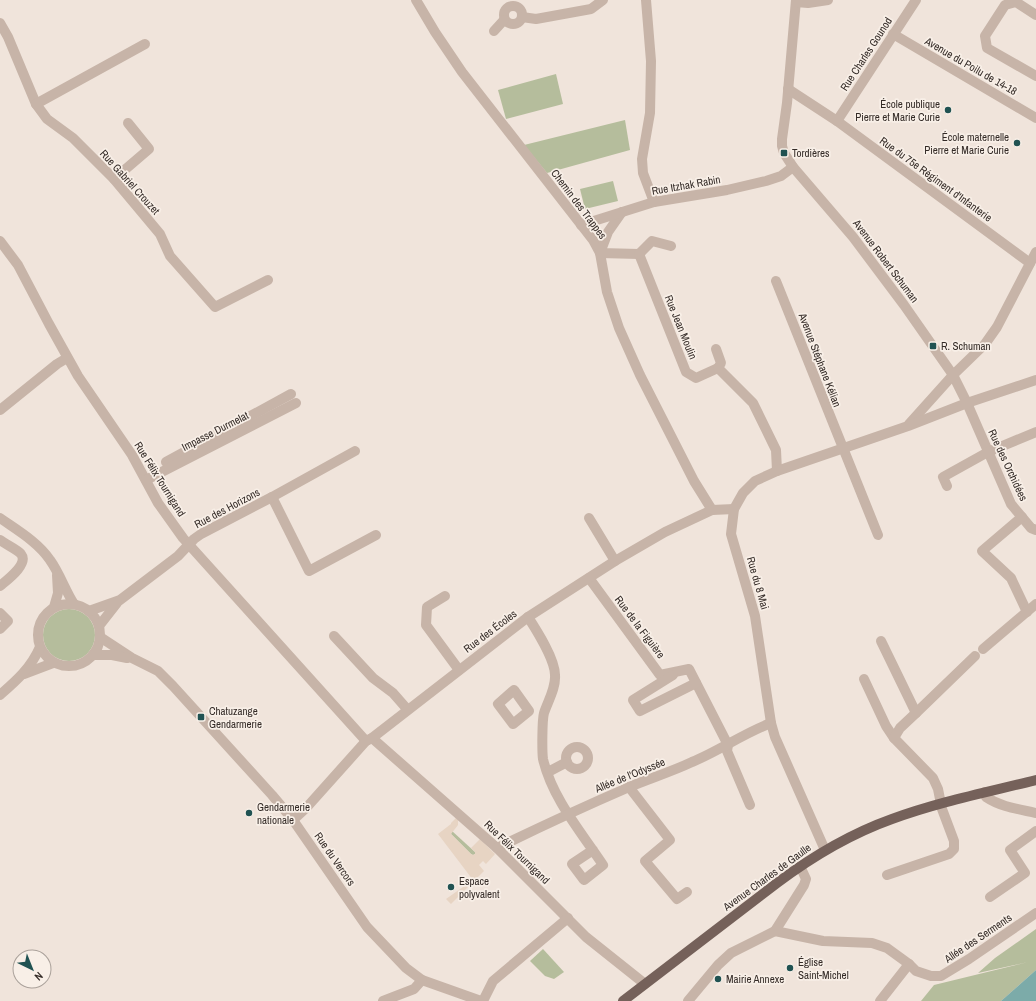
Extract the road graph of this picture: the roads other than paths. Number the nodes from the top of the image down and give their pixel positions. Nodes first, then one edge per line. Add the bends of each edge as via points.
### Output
1 (416, 0) edge
2 (603, 0) edge
3 (646, 0) edge
4 (828, 0) edge
5 (916, 0) edge
6 (796, 1) edge
7 (504, 4) edge
8 (1036, 14) edge
9 (522, 17) junction
10 (504, 20) junction
11 (0, 23) edge
12 (494, 31) dead end
13 (893, 34) junction
14 (145, 44) dead end
15 (1036, 76) edge
16 (788, 89) junction
17 (36, 104) junction
18 (1036, 118) edge
19 (837, 121) junction
20 (128, 123) dead end
21 (793, 167) junction
22 (114, 179) junction
23 (654, 202) junction
24 (622, 212) junction
25 (581, 225) junction
26 (0, 241) edge
27 (671, 246) dead end
28 (1036, 252) edge
29 (600, 253) junction
30 (639, 254) junction
31 (1030, 263) junction
32 (268, 280) dead end
33 (776, 281) dead end
34 (716, 348) dead end
35 (67, 358) junction
36 (718, 368) junction
37 (952, 375) junction
38 (1036, 380) edge
39 (291, 394) dead end
40 (296, 403) dead end
41 (967, 403) junction
42 (0, 410) edge
43 (908, 426) junction
44 (1036, 432) edge
45 (842, 448) junction
46 (355, 451) dead end
47 (988, 452) junction
48 (777, 471) junction
49 (144, 477) junction
50 (947, 486) dead end
51 (272, 497) junction
52 (734, 509) junction
53 (712, 510) junction
54 (1022, 517) junction
55 (0, 518) edge
56 (589, 518) dead end
57 (10, 525) junction
58 (1036, 530) edge
59 (376, 535) dead end
60 (878, 535) dead end
61 (0, 540) edge
62 (188, 545) junction
63 (615, 561) junction
64 (57, 571) junction
65 (589, 578) junction
66 (0, 586) edge
67 (444, 596) dead end
68 (120, 600) junction
69 (74, 604) junction
70 (1036, 604) edge
71 (54, 607) junction
72 (89, 611) junction
73 (1027, 612) junction
74 (0, 613) edge
75 (528, 617) junction
76 (99, 626) junction
77 (0, 629) edge
78 (334, 636) dead end
79 (100, 637) junction
80 (881, 642) dead end
81 (40, 647) junction
82 (982, 648) dead end
83 (93, 655) junction
84 (975, 656) dead end
85 (132, 658) junction
86 (53, 663) junction
87 (459, 670) junction
88 (679, 671) junction
89 (21, 676) junction
90 (864, 679) dead end
91 (696, 683) junction
92 (0, 696) edge
93 (407, 709) junction
94 (529, 711) dead end
95 (916, 713) junction
96 (544, 714) junction
97 (771, 723) junction
98 (894, 738) junction
99 (369, 740) junction
100 (728, 745) junction
101 (567, 762) dead end
102 (548, 772) junction
103 (1036, 780) edge
104 (629, 787) junction
105 (985, 792) junction
106 (942, 804) junction
107 (750, 805) dead end
108 (1036, 813) edge
109 (568, 814) junction
110 (293, 820) junction
111 (1036, 831) edge
112 (497, 848) junction
113 (593, 850) dead end
114 (825, 850) junction
115 (800, 866) junction
116 (887, 875) dead end
117 (687, 892) dead end
118 (990, 897) dead end
119 (1036, 913) edge
120 (568, 918) junction
121 (775, 931) junction
122 (909, 964) junction
123 (422, 980) junction
124 (645, 984) junction
125 (383, 1001) edge
126 (482, 1001) edge
127 (623, 1001) edge
128 (688, 1001) edge
129 (880, 1001) edge

1 - 25 street, Chemin des Trappes via 462,72
2 - 9 street via 592,9 536,19
3 - 23 street via 651,61 650,113 642,159 643,173
4 - 6 street via 808,3
5 - 13 street, Rue Charles Gounod
6 - 16 street
7 - 9 street via 521,10
7 - 10 street
8 - 15 street via 1016,2 1005,5 985,36 986,48
9 - 10 street via 518,22 511,24
10 - 12 street
11 - 17 street, Rue Gabriel Crouzet
13 - 18 street, Avenue du Poilu de 14-18
13 - 19 street, Rue Charles Gounod
14 - 17 street
16 - 19 street, Rue du 75e Régiment d'Infanterie
16 - 21 street, Avenue Robert Schuman via 782,146
17 - 22 street, Rue Gabriel Crouzet via 47,119 73,138
19 - 31 street, Rue du 75e Régiment d'Infanterie
20 - 22 street via 149,149
21 - 23 street, Rue Itzhak Rabin via 781,176 766,181
21 - 37 street, Avenue Robert Schuman via 858,243
22 - 32 street, Rue Gabriel Crouzet via 160,234 170,256 215,307
23 - 24 street, Rue Itzhak Rabin
24 - 25 street, Rue Itzhak Rabin
24 - 29 street via 608,232
25 - 29 street, Chemin des Trappes
26 - 35 street, Rue Félix Tournigand via 18,265
27 - 30 street via 652,241
28 - 31 street
29 - 30 street
29 - 53 street, Chemin des Trappes via 607,292 619,328 694,481
30 - 36 street, Rue Jean Moulin via 686,372 696,378
31 - 37 street via 997,326 984,344
33 - 45 street, Avenue Stéphane Kélian
34 - 36 street via 721,363
35 - 42 street
35 - 49 street, Rue Félix Tournigand
36 - 48 street via 753,403 776,450
37 - 41 street, Avenue Robert Schuman
37 - 43 street
38 - 41 street, Rue du 8 Mai
39 - 49 street
40 - 49 street, Impasse Durmelat
41 - 43 street, Rue du 8 Mai
41 - 47 street, Rue des Orchidées
43 - 45 street, Rue du 8 Mai
44 - 47 street
45 - 48 street, Rue du 8 Mai
45 - 60 street, Avenue Stéphane Kélian
46 - 51 street, Rue des Horizons
47 - 50 street via 943,477
47 - 54 street, Rue des Orchidées via 1011,504
48 - 52 street, Rue du 8 Mai via 755,481 743,493
49 - 62 street, Rue Félix Tournigand via 158,503
51 - 59 street via 309,571
51 - 62 street, Rue des Horizons via 202,534
52 - 53 street, Rue des Écoles
52 - 97 street, Rue du 8 Mai via 731,534 755,616
53 - 63 street, Rue des Écoles via 665,532
54 - 58 street, Rue des Orchidées
54 - 73 street via 982,551 1011,578
55 - 57 street
56 - 63 street
57 - 61 street
57 - 64 street via 41,549
61 - 66 street via 22,555 23,560 22,566
62 - 68 street, Rue des Horizons via 178,556
62 - 99 street, Rue Félix Tournigand
63 - 65 street, Rue des Écoles
64 - 69 street
64 - 71 street via 59,583
65 - 75 street, Rue des Écoles
65 - 88 street, Rue de la Figuière via 660,675
67 - 87 street via 428,607 426,625
68 - 72 street, Rue des Horizons
68 - 76 street, Rue des Horizons
69 - 71 street
69 - 72 street
70 - 73 street
71 - 81 street via 39,624 37,640
72 - 76 street
73 - 82 street
74 - 77 street via 8,621
75 - 87 street, Rue des Écoles
75 - 96 street via 549,652 556,675 552,695
76 - 79 street
78 - 93 street via 373,678 393,693
79 - 83 street
79 - 85 street, Rue du Vercors
80 - 95 street
81 - 86 street via 43,654
81 - 89 street via 32,663
83 - 85 street, Rue du Vercors
83 - 86 street via 82,664 74,666
84 - 95 street
85 - 110 street, Rue du Vercors via 166,678
86 - 89 street
87 - 93 street, Rue des Écoles
88 - 91 street via 689,669
88 - 91 street via 633,700 640,711
89 - 92 street
90 - 98 street
91 - 100 street
93 - 99 street, Rue des Écoles
94 - 96 street
95 - 98 street via 900,728
96 - 102 street via 543,757
97 - 100 street, Allée de l'Odyssée
97 - 114 street, Rue du 8 Mai
98 - 106 street via 933,778
99 - 110 street, Rue des Écoles
99 - 112 street, Rue Félix Tournigand
100 - 104 street, Allée de l'Odyssée
100 - 107 street via 728,751
101 - 102 street
102 - 109 street via 551,783
103 - 105 main road, Avenue Charles de Gaulle
104 - 109 street, Allée de l'Odyssée
104 - 117 street via 670,840 645,861 677,899
105 - 106 main road, Avenue Charles de Gaulle
105 - 108 street via 986,797 995,803
106 - 114 main road, Avenue Charles de Gaulle via 892,819
106 - 116 street via 954,841 954,849 949,854
109 - 112 street, Allée de l'Odyssée
109 - 113 street
110 - 123 street, Rue du Vercors via 367,927 406,968
111 - 118 street via 1010,850 1025,873
112 - 120 street, Rue Félix Tournigand
114 - 115 main road, Avenue Charles de Gaulle
115 - 121 street via 806,879 804,885
115 - 124 main road, Avenue Charles de Gaulle
119 - 122 street, Allée des Serments via 942,976 931,976 916,971
120 - 124 street, Rue Félix Tournigand via 586,937
120 - 126 street via 492,981
121 - 122 street, Allée des Serments via 823,941 876,944 887,948
121 - 128 street via 731,953
122 - 129 street
123 - 125 street via 414,989
123 - 126 street, Rue du Vercors
124 - 127 main road, Avenue Charles de Gaulle

